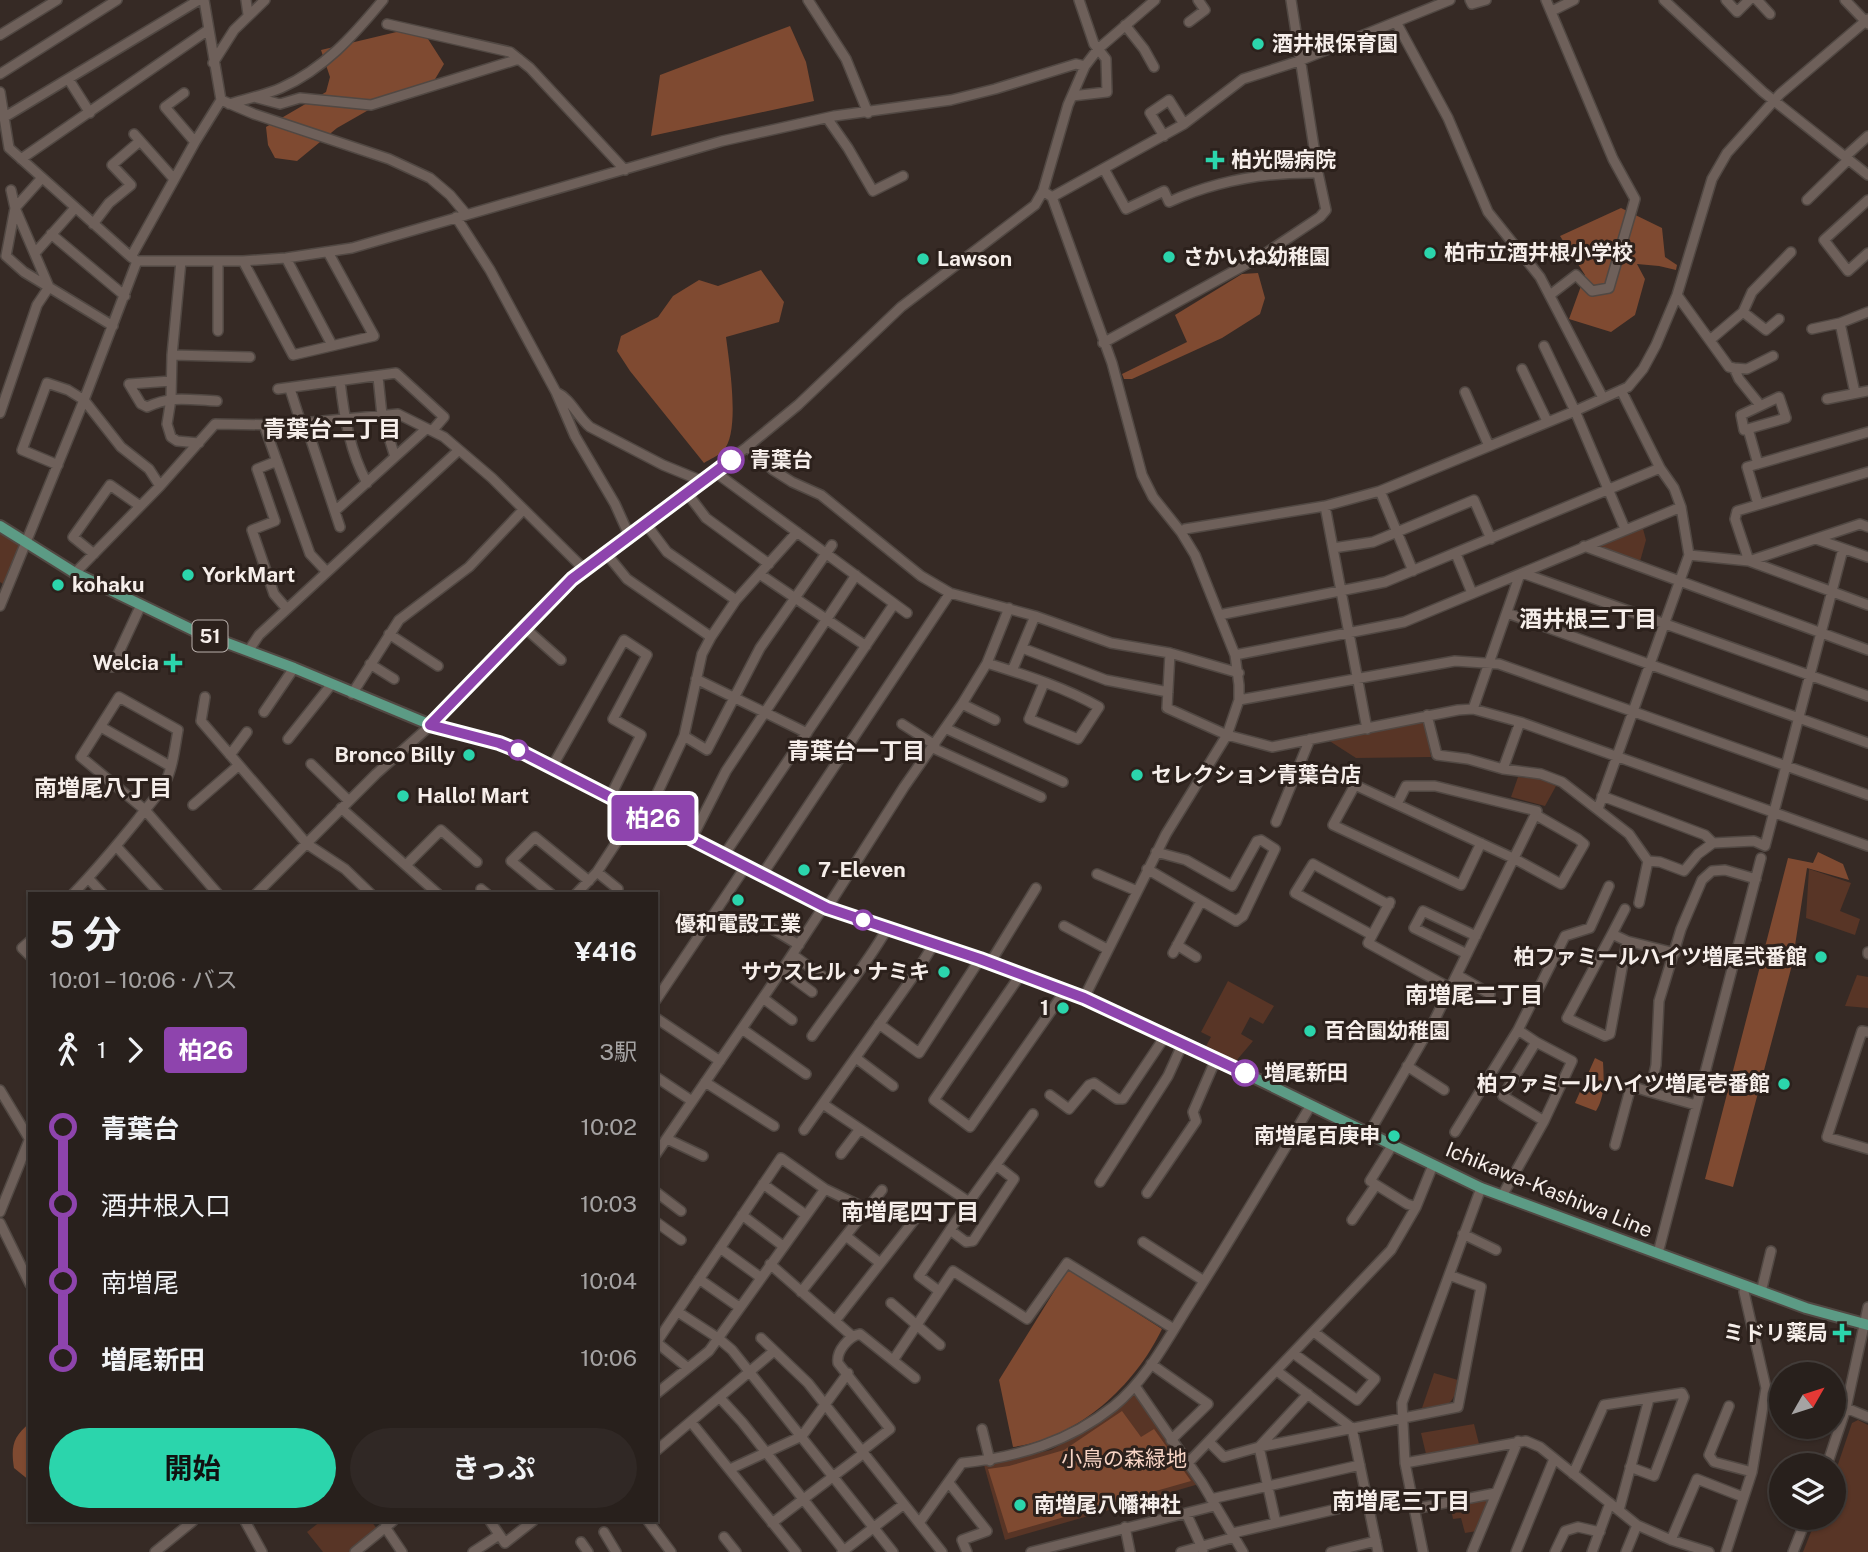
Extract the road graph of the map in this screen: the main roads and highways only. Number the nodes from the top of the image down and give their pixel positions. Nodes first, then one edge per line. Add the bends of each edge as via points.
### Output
1 (0, 526) edge
2 (1866, 1325) edge

1 - 2 main road, Ichikawa-Kashiwa Line / 51 via 75,573 195,631 430,725 499,743 825,907 1084,998 1481,1188 1761,1292

